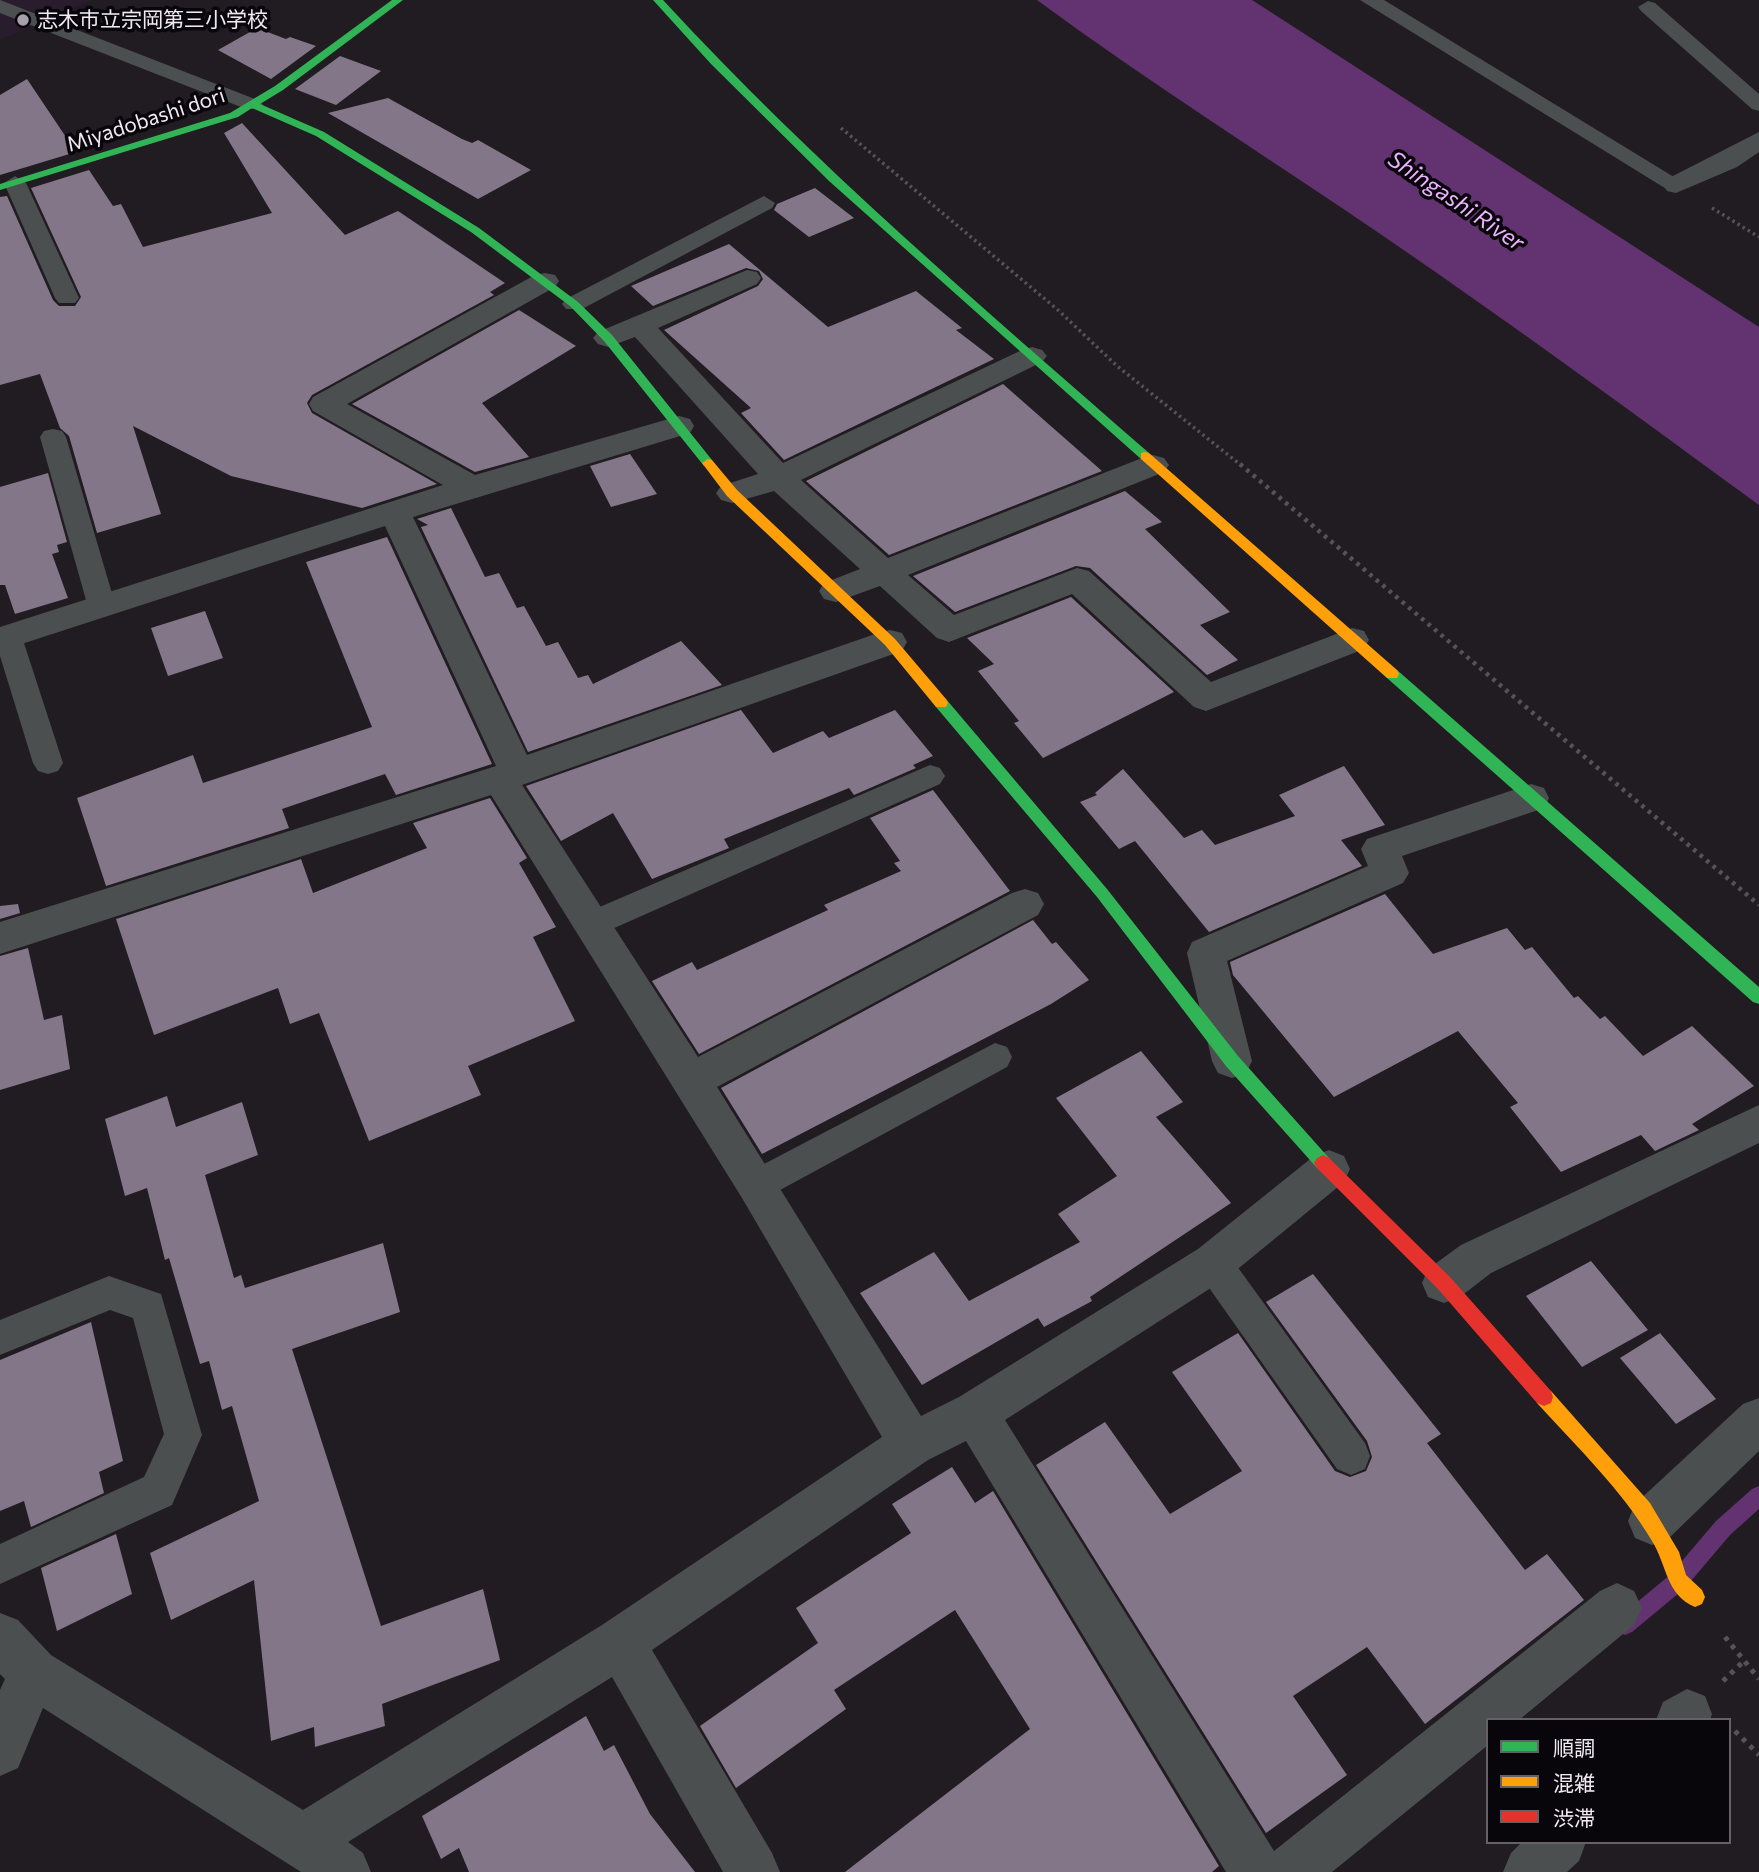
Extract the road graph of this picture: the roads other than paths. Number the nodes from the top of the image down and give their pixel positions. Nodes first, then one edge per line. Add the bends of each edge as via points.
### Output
1 (398, 0) edge
2 (658, 0) edge
3 (1370, 0) edge
4 (0, 6) edge
5 (1648, 7) dead end
6 (253, 105) junction
7 (1759, 105) edge
8 (1759, 140) edge
9 (7, 185) edge
10 (1676, 185) joint
11 (764, 203) dead end
12 (747, 278) dead end
13 (545, 281) junction
14 (67, 298) dead end
15 (574, 303) junction
16 (640, 325) junction
17 (608, 338) junction
18 (1032, 356) junction
19 (680, 426) junction
20 (53, 437) dead end
21 (1153, 465) junction
22 (779, 478) junction
23 (471, 488) junction
24 (732, 493) junction
25 (395, 512) junction
26 (882, 573) junction
27 (836, 591) junction
28 (102, 607) junction
29 (4, 638) edge
30 (1352, 640) junction
31 (890, 642) junction
32 (48, 763) dead end
33 (508, 776) junction
34 (930, 776) dead end
35 (1531, 798) junction
36 (1025, 904) dead end
37 (592, 924) junction
38 (0, 938) edge
39 (1759, 997) edge
40 (995, 1057) dead end
41 (1232, 1061) junction
42 (691, 1081) junction
43 (1759, 1123) edge
44 (1329, 1169) junction
45 (757, 1185) junction
46 (1213, 1263) junction
47 (1444, 1283) junction
48 (0, 1338) edge
49 (975, 1413) junction
50 (1759, 1420) edge
51 (912, 1444) junction
52 (1351, 1457) dead end
53 (1652, 1521) junction
54 (0, 1564) edge
55 (1695, 1597) dead end
56 (1617, 1608) dead end
57 (620, 1643) junction
58 (16, 1655) edge
59 (0, 1750) edge
60 (303, 1840) junction
61 (1558, 1844) edge
62 (344, 1872) edge
63 (754, 1872) edge
64 (1256, 1872) edge
65 (1290, 1872) edge
66 (1530, 1872) edge

1 - 6 street, Miyadobashi dori
2 - 18 street via 724,76 785,135
3 - 10 lane
4 - 6 lane
5 - 7 lane
6 - 9 street, Miyadobashi dori via 211,125
6 - 13 street via 320,134 475,230
8 - 10 street via 1728,161
9 - 14 lane
11 - 15 lane
12 - 16 street
13 - 15 street
13 - 23 street via 324,404
15 - 17 street
16 - 17 street
16 - 22 street
17 - 19 street
18 - 21 street
18 - 22 street
19 - 23 street
19 - 24 street
20 - 28 lane
21 - 26 street
21 - 30 street
22 - 24 street
22 - 26 street
23 - 25 street
24 - 27 street
25 - 28 street
25 - 33 street
26 - 27 street
26 - 30 street via 949,631 1077,579 1206,698
27 - 31 street
28 - 29 street
29 - 32 lane
30 - 35 street
31 - 33 street
31 - 41 street via 1102,893
33 - 37 street
33 - 38 street
34 - 37 lane
35 - 39 street
35 - 41 street via 1380,849 1390,873 1206,953
36 - 42 street
37 - 42 street
40 - 45 lane
41 - 44 street
42 - 45 street
43 - 47 street via 1476,1259
44 - 46 street
44 - 47 street
45 - 51 street
46 - 49 street
46 - 52 lane
47 - 53 street
48 - 54 lane via 109,1293 148,1306 183,1434 158,1491
49 - 51 street
49 - 64 street
50 - 53 street
51 - 57 street
53 - 55 street via 1676,1564 1678,1581
56 - 65 street
57 - 60 street
57 - 63 street
58 - 59 street
58 - 60 street
60 - 62 street
61 - 66 street

